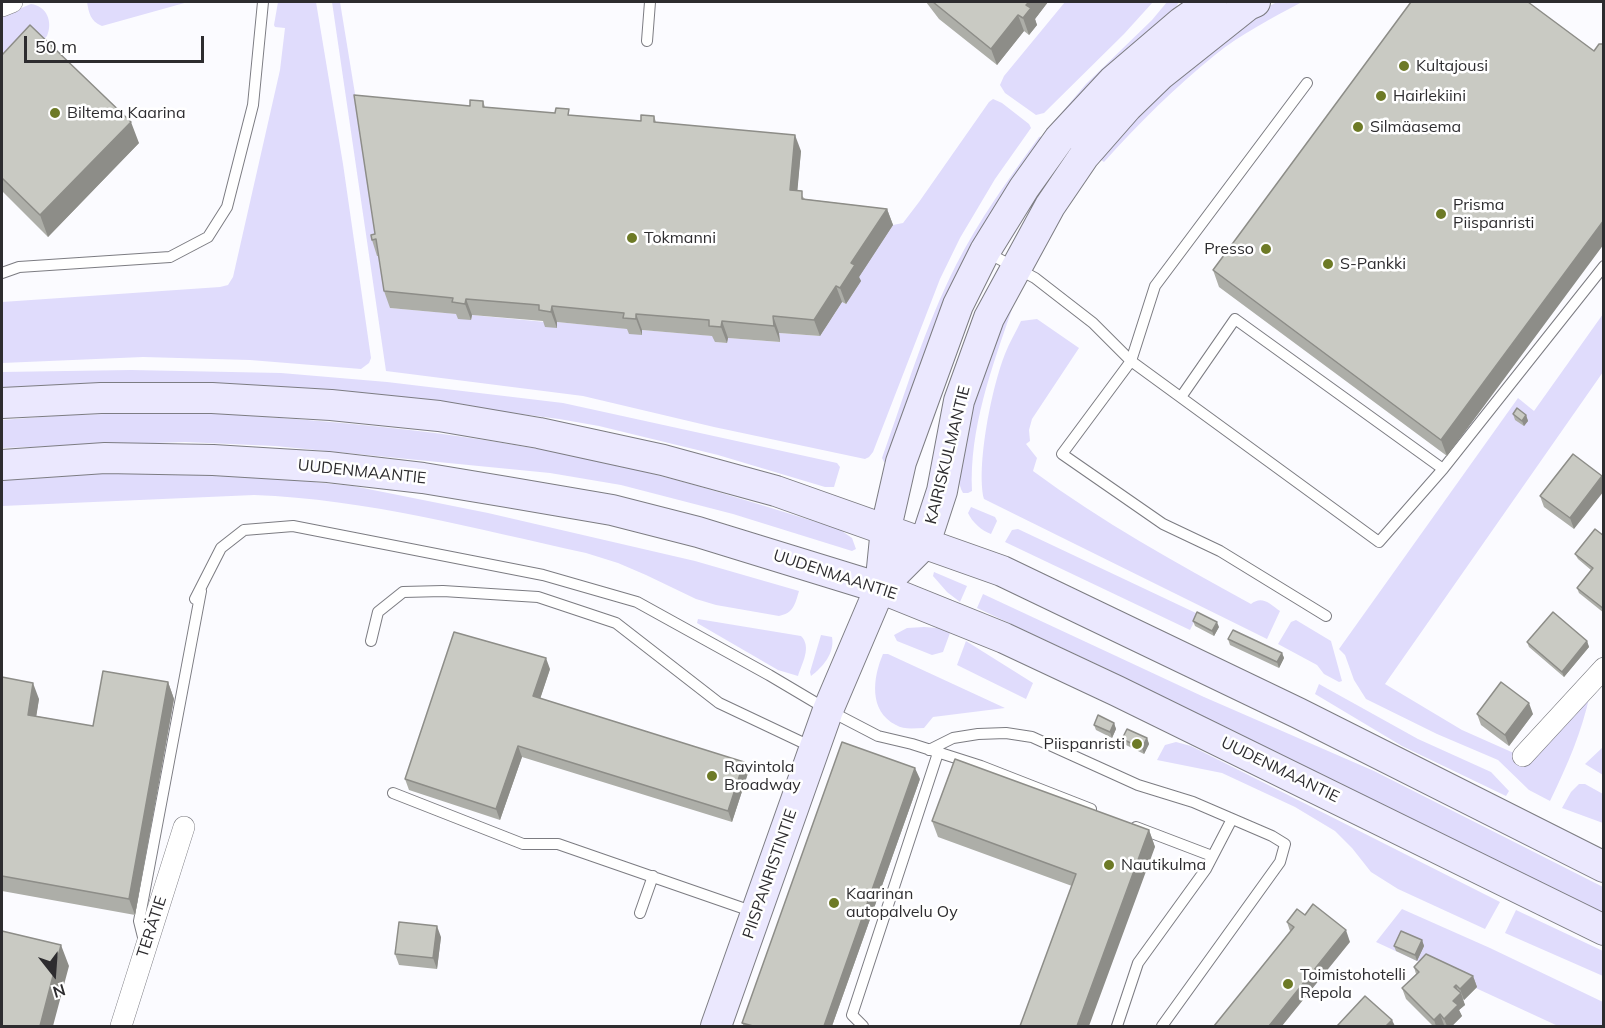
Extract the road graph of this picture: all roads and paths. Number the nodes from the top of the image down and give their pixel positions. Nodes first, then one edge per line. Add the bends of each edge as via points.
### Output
1 (12, 2) edge
2 (263, 2) edge
3 (650, 2) edge
4 (1211, 2) edge
5 (1250, 2) edge
6 (2, 6) edge
7 (647, 41) dead end
8 (1307, 83) dead end
9 (985, 251) junction
10 (1604, 266) edge
11 (1015, 268) junction
12 (2, 273) edge
13 (1131, 361) junction
14 (1181, 397) junction
15 (2, 404) edge
16 (2, 465) edge
17 (1443, 469) junction
18 (885, 528) junction
19 (925, 543) junction
20 (202, 585) junction
21 (880, 588) junction
22 (195, 599) dead end
23 (1326, 616) dead end
24 (371, 641) dead end
25 (1604, 668) edge
26 (828, 710) junction
27 (815, 748) junction
28 (933, 751) junction
29 (1523, 756) dead end
30 (393, 793) dead end
31 (1102, 813) edge
32 (1232, 819) junction
33 (1124, 822) edge
34 (184, 827) dead end
35 (1212, 856) junction
36 (1604, 867) edge
37 (653, 876) junction
38 (640, 913) dead end
39 (757, 914) junction
40 (1604, 930) edge
41 (146, 947) junction
42 (121, 1026) edge
43 (716, 1026) edge
44 (863, 1026) edge
45 (1117, 1026) edge
46 (1162, 1026) edge

1 - 6 street
2 - 12 lane via 253,105 226,207 208,237 170,257 19,267
3 - 7 lane
4 - 9 main road via 1128,68 1072,124 1030,179
5 - 11 main road, KAIRISKULMANTIE via 1160,75 1105,130 1050,206
8 - 13 lane via 1155,286
9 - 11 lane
9 - 18 main road via 958,305 908,442
10 - 17 lane
11 - 13 lane via 1035,278 1093,323
11 - 19 main road, KAIRISKULMANTIE via 989,318 960,401 942,491
13 - 14 lane
13 - 23 lane via 1062,454 1163,524 1220,551
14 - 17 lane via 1379,542
14 - 17 lane via 1235,319
15 - 18 main road via 101,398 212,398 440,416 663,460 777,491
16 - 21 main road, UUDENMAANTIE via 105,458 213,460 328,466 423,478 612,510
18 - 19 main road
18 - 21 main road
19 - 21 main road, KAIRISKULMANTIE
19 - 36 main road via 1002,571 1298,713
20 - 22 lane
20 - 26 lane via 221,548 244,530 263,528 293,526 469,560 543,575 637,602
20 - 41 lane via 139,921
21 - 26 main road, PIISPANRISTINTIE
21 - 40 main road, UUDENMAANTIE via 1004,638 1117,691
24 - 27 lane via 378,612 403,591 538,597 616,623 719,703
25 - 29 street
26 - 27 main road, PIISPANRISTINTIE
26 - 28 lane via 878,735
27 - 39 main road, PIISPANRISTINTIE
28 - 31 lane
28 - 32 lane via 953,738 978,734 1032,737 1137,785
28 - 44 lane via 852,1015
30 - 37 lane via 524,844 558,844
32 - 35 lane
32 - 46 lane via 1285,844 1280,862
33 - 35 lane
34 - 41 street, TERÄTIE
35 - 45 lane via 1138,963
37 - 38 lane
37 - 39 lane
39 - 43 main road, PIISPANRISTINTIE
41 - 42 street, TERÄTIE

